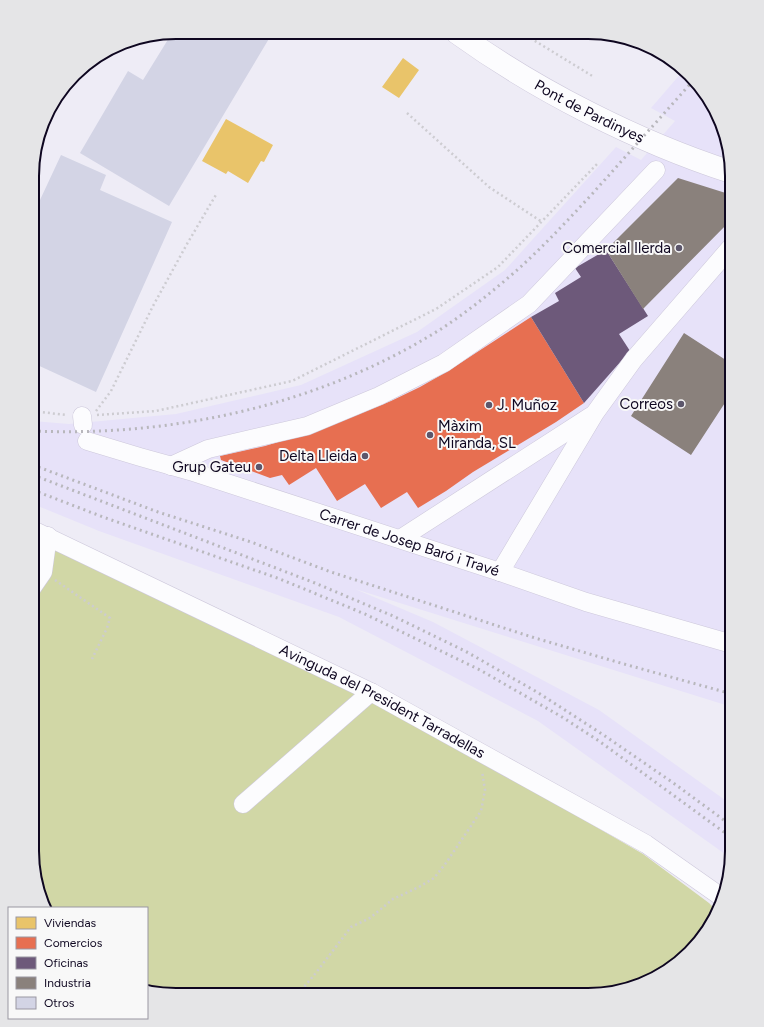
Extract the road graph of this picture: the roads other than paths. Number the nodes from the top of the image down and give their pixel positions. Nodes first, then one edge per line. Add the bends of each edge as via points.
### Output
1 (466, 39) edge
2 (656, 170) dead end
3 (725, 170) edge
4 (725, 254) edge
5 (595, 414) junction
6 (84, 427) road end
7 (171, 466) junction
8 (40, 533) edge
9 (400, 539) junction
10 (500, 572) junction
11 (39, 578) edge
12 (725, 642) edge
13 (371, 692) junction
14 (242, 804) dead end
15 (718, 895) edge

1 - 3 main road, Pont de Pardinyes via 512,69 578,106 666,148
2 - 7 street via 529,304 444,363 379,396 307,426 208,449
4 - 5 street via 634,359
5 - 9 street
5 - 10 street
6 - 7 street, Carrer de Josep Baró i Travé
7 - 9 street, Carrer de Josep Baró i Travé
8 - 11 street via 43,572
8 - 13 street, Avinguda del President Tarradellas
9 - 10 street, Carrer de Josep Baró i Travé
10 - 12 street, Carrer de Josep Baró i Travé via 586,602
13 - 14 street
13 - 15 street, Avinguda del President Tarradellas via 646,844

